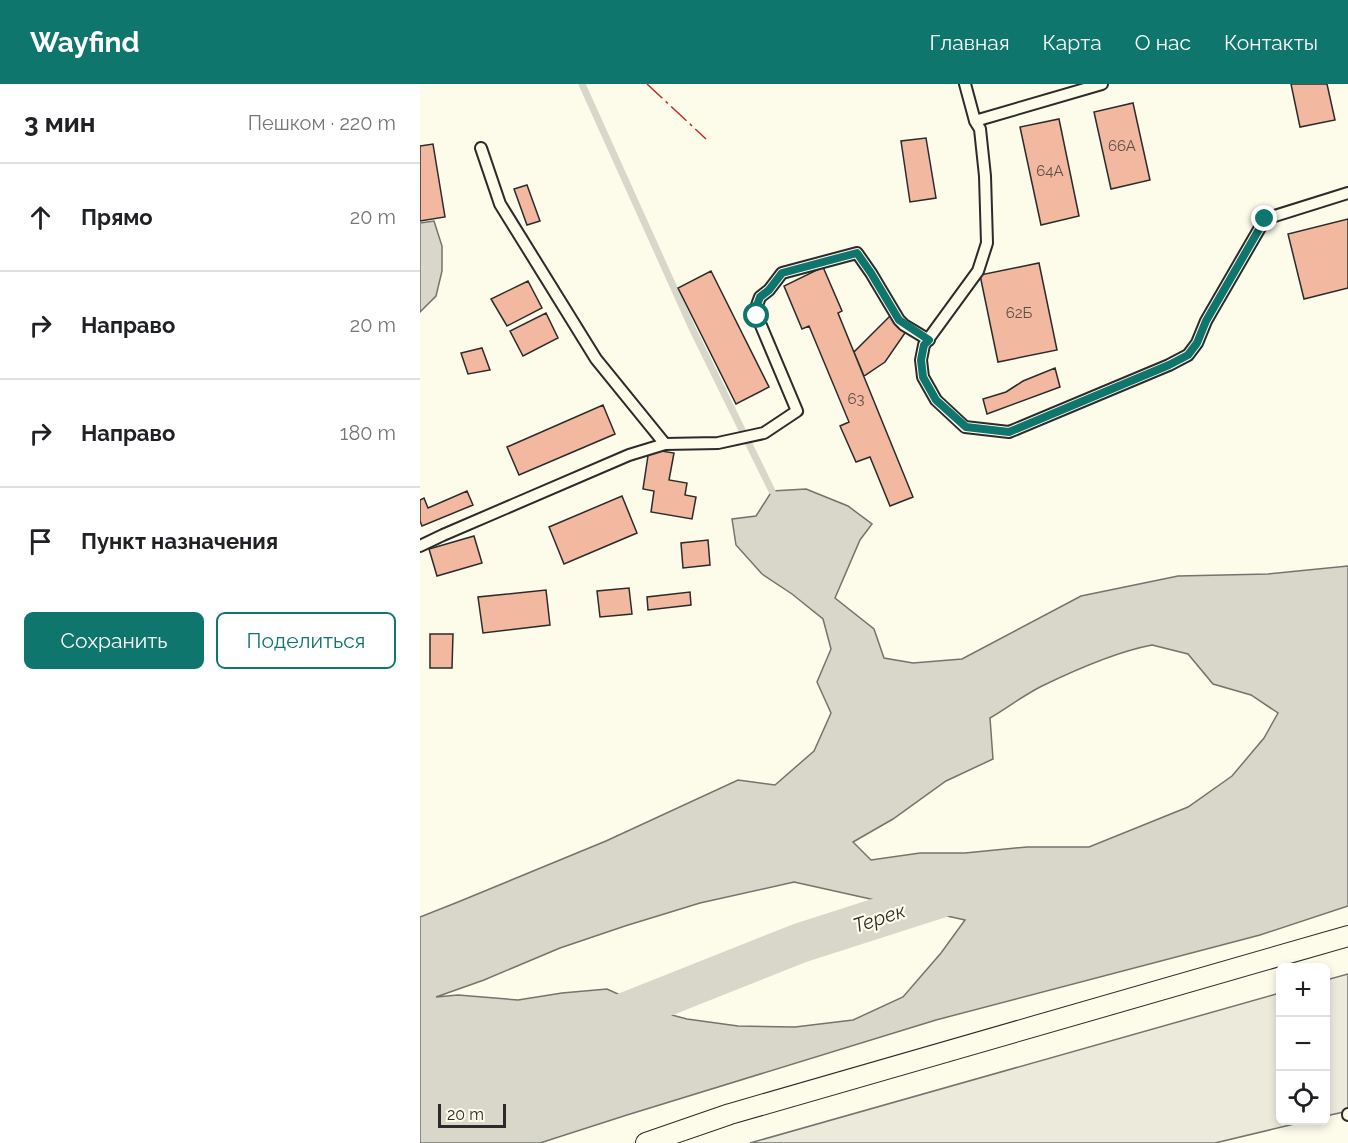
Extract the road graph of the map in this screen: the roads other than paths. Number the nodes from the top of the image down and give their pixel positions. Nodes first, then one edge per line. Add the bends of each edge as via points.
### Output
1 (965, 84) edge
2 (1102, 84) edge
3 (975, 121) junction
4 (482, 148) dead end
5 (1348, 193) edge
6 (929, 340) junction
7 (665, 444) junction
8 (420, 546) edge
9 (1348, 936) edge
10 (646, 1143) edge

1 - 3 lane
2 - 3 lane
3 - 6 lane via 980,129 985,176 987,243 978,271
4 - 7 lane via 500,204 596,359
5 - 6 lane via 1265,219 1188,355 1009,432 966,427 936,400 923,377 921,360
6 - 7 lane via 899,320 857,253 782,273 760,297 756,308 797,411 764,433 718,443
7 - 8 lane via 629,455
9 - 10 street via 730,1114

